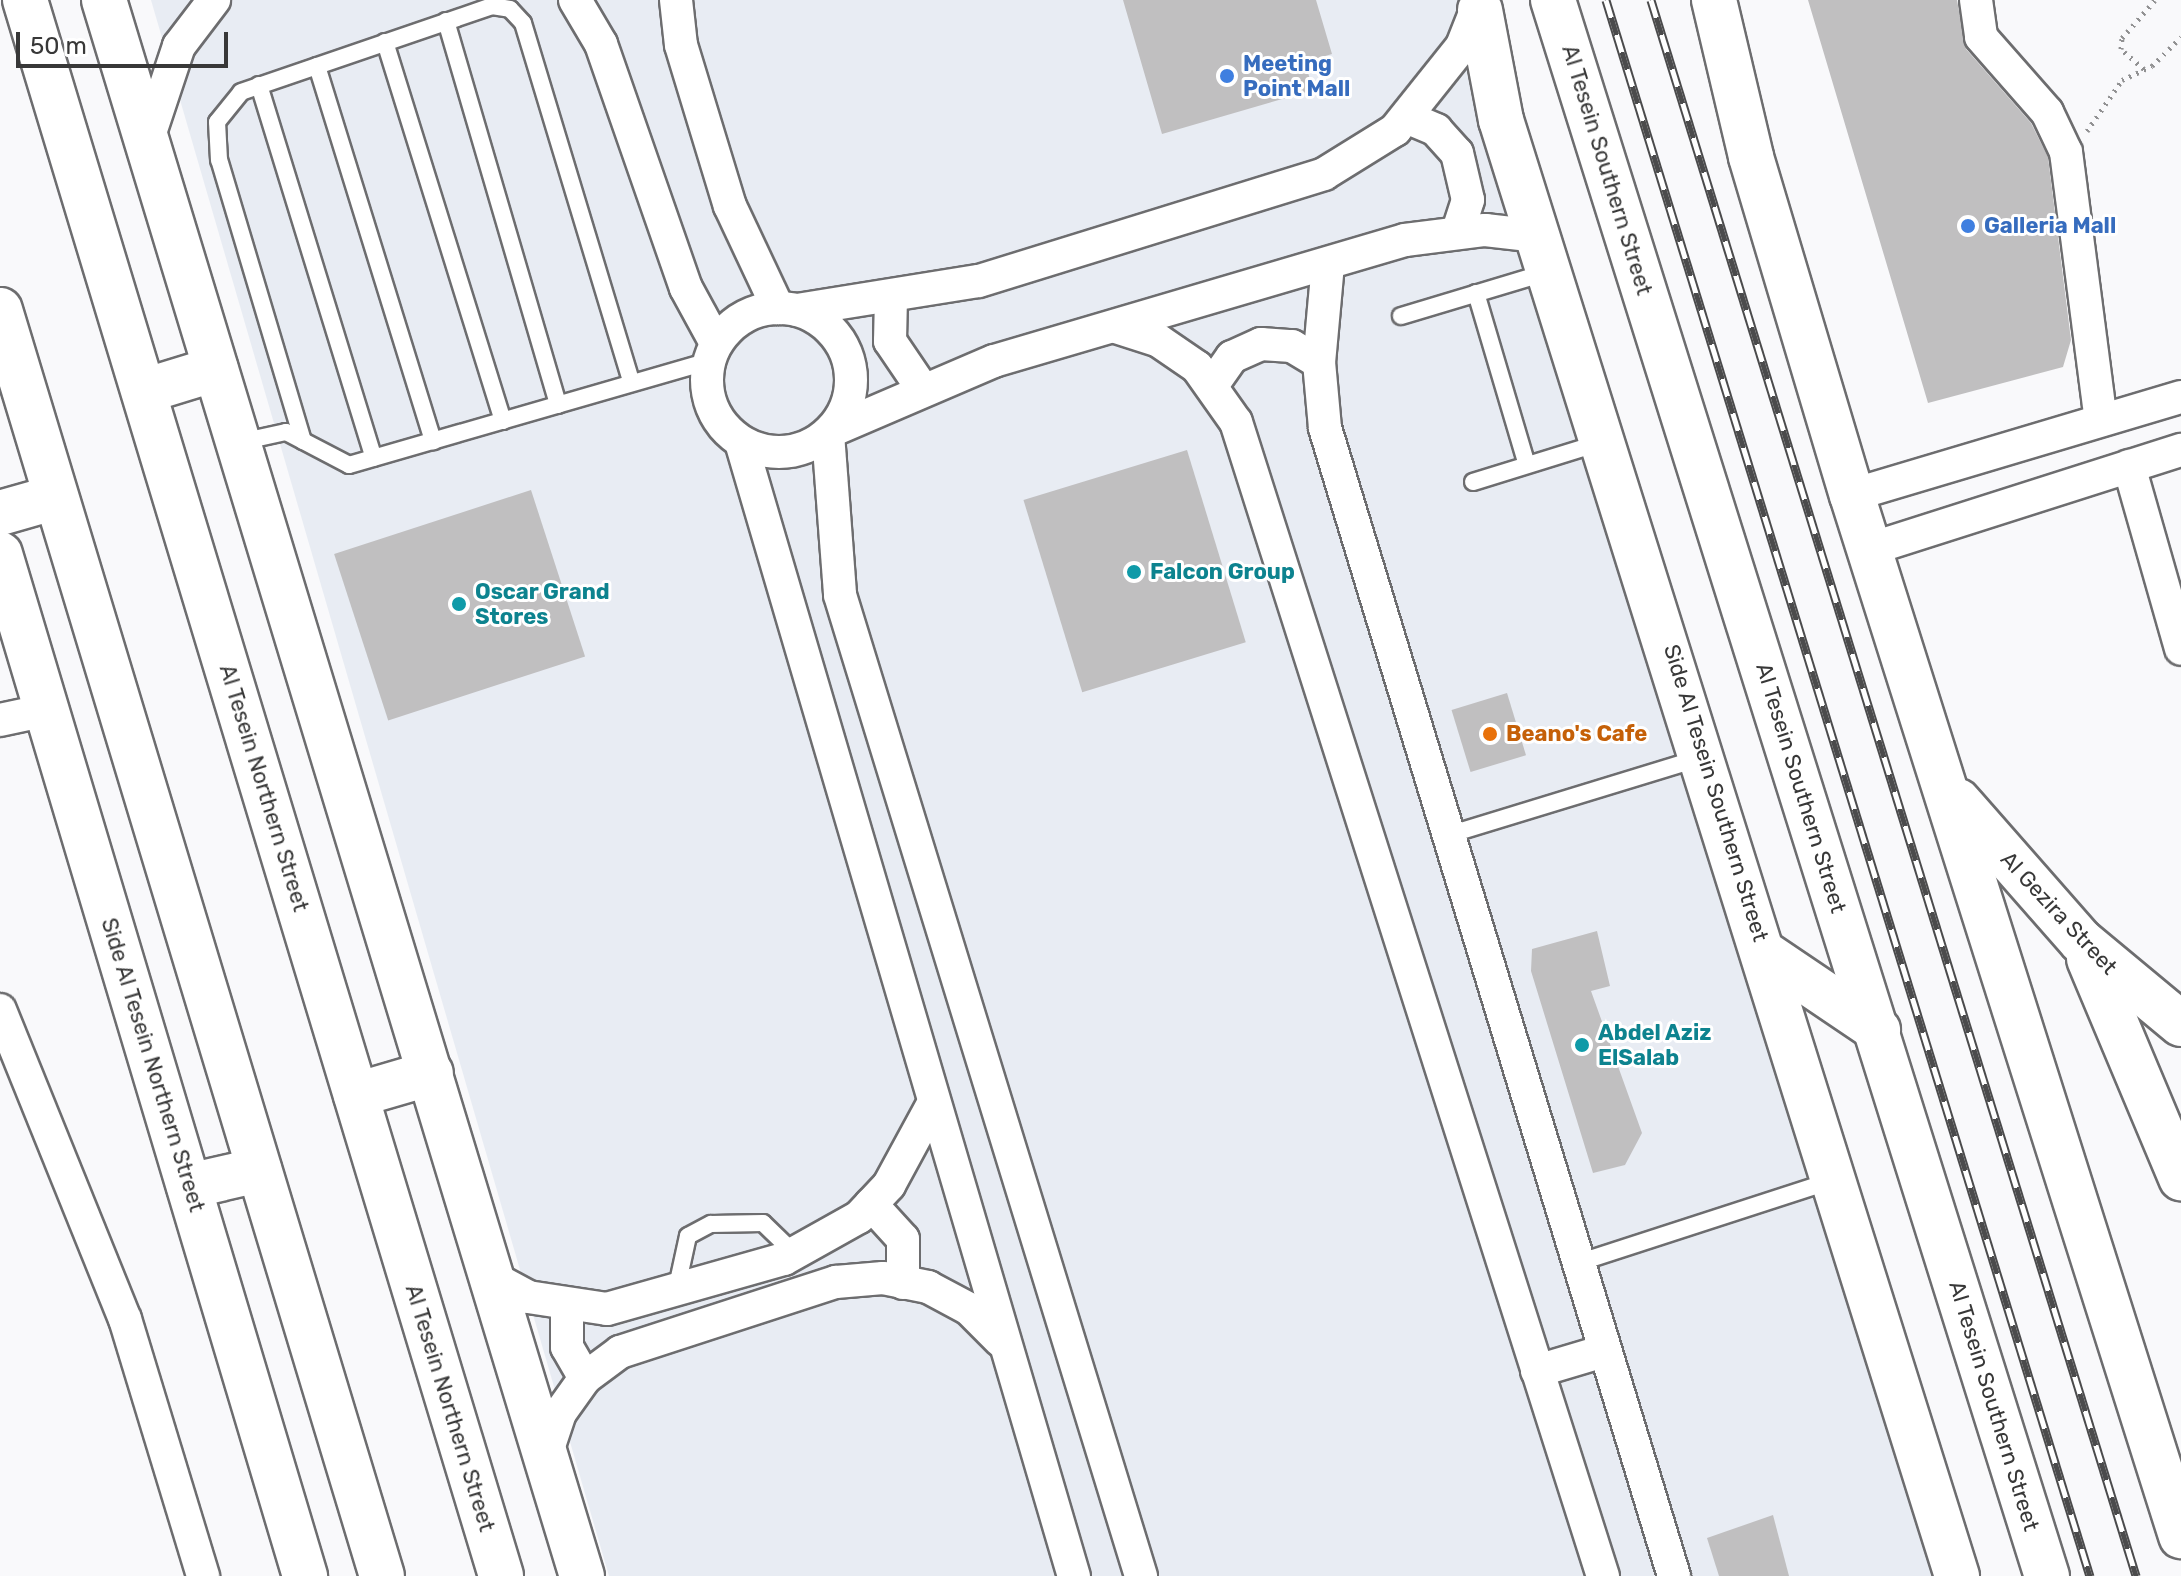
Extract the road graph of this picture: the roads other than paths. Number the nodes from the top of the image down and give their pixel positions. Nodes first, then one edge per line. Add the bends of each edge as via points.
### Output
1 (25, 0) edge
2 (214, 0) edge
3 (575, 0) edge
4 (676, 0) edge
5 (1553, 0) edge
6 (1714, 0) edge
7 (1976, 0) edge
8 (106, 2) edge
9 (1479, 5) edge
10 (446, 21) junction
11 (385, 42) junction
12 (317, 66) junction
13 (259, 85) junction
14 (1406, 117) junction
15 (147, 143) junction
16 (1458, 231) junction
17 (1544, 253) junction
18 (1328, 264) junction
19 (1476, 293) junction
20 (891, 297) junction
21 (787, 309) junction
22 (0, 310) edge
23 (1401, 316) dead end
24 (1116, 327) junction
25 (712, 352) junction
26 (1319, 362) junction
27 (216, 369) junction
28 (632, 383) junction
29 (1213, 384) junction
30 (922, 388) junction
31 (144, 391) junction
32 (2181, 397) edge
33 (558, 405) junction
34 (2101, 420) junction
35 (503, 421) junction
36 (830, 432) junction
37 (303, 441) junction
38 (433, 441) junction
39 (1605, 441) junction
40 (2031, 441) junction
41 (741, 442) junction
42 (238, 443) junction
43 (2181, 450) edge
44 (374, 458) junction
45 (1527, 465) junction
46 (2129, 466) junction
47 (1473, 482) dead end
48 (2048, 491) junction
49 (1852, 495) junction
50 (56, 497) junction
51 (0, 513) edge
52 (1870, 549) junction
53 (0, 554) edge
54 (8, 610) edge
55 (2181, 649) edge
56 (47, 710) junction
57 (0, 720) edge
58 (1705, 756) junction
59 (1948, 789) junction
60 (1448, 835) junction
61 (2081, 941) junction
62 (1767, 955) junction
63 (0, 1010) edge
64 (2181, 1024) edge
65 (1878, 1030) junction
66 (431, 1073) junction
67 (356, 1095) junction
68 (933, 1104) junction
69 (259, 1170) junction
70 (2181, 1178) edge
71 (1836, 1180) junction
72 (189, 1186) junction
73 (871, 1204) junction
74 (795, 1254) junction
75 (1578, 1263) junction
76 (493, 1278) junction
77 (903, 1283) junction
78 (676, 1293) junction
79 (567, 1308) junction
80 (1002, 1342) junction
81 (1604, 1351) junction
82 (1537, 1371) junction
83 (585, 1378) junction
84 (546, 1455) junction
85 (2181, 1536) edge
86 (203, 1576) edge
87 (305, 1576) edge
88 (382, 1576) edge
89 (501, 1576) edge
90 (582, 1576) edge
91 (1074, 1576) edge
92 (1141, 1576) edge
93 (1603, 1576) edge
94 (1674, 1576) edge
95 (1957, 1576) edge
96 (2047, 1576) edge

1 - 31 main road, Al Tesein Northern Street
2 - 15 street via 179,46
3 - 25 street via 601,44
4 - 21 street via 681,45 730,206
5 - 65 main road, Al Tesein Southern Street
6 - 49 main road via 1751,157
7 - 34 street via 1981,37 2047,112 2066,152
8 - 15 main road
9 - 14 street
9 - 17 main road, Side Al Tesein Southern Street via 1497,108
10 - 11 lane
10 - 28 lane via 501,6 523,23
10 - 33 lane
11 - 12 lane
11 - 35 lane
12 - 13 lane
12 - 38 lane
13 - 37 lane via 226,104 214,141
13 - 44 lane
14 - 16 street via 1436,130 1457,153 1468,200
14 - 20 street via 1361,156 1324,174 979,281
15 - 27 main road
16 - 17 street
16 - 18 street
17 - 19 lane
17 - 39 main road, Side Al Tesein Southern Street
18 - 24 street
18 - 26 street
19 - 23 lane
19 - 45 lane
20 - 21 street
20 - 30 street via 890,341
21 - 25 street via 742,317
21 - 36 street via 829,328 848,360 850,397
22 - 50 main road
24 - 29 street via 1169,347
24 - 30 street
25 - 28 lane
25 - 41 street via 715,416
26 - 29 street via 1292,346 1261,344 1232,357
26 - 60 street via 1325,428
27 - 31 main road
27 - 42 main road
28 - 33 lane
29 - 82 street via 1242,436
30 - 36 street
31 - 67 main road, Al Tesein Northern Street
32 - 34 street
33 - 35 lane
34 - 40 street
35 - 38 lane
36 - 41 street via 785,452
36 - 92 street via 840,595
37 - 42 lane via 276,431
37 - 44 lane via 338,464
38 - 44 lane
39 - 45 lane
39 - 58 main road, Side Al Tesein Southern Street
40 - 48 street
40 - 49 street
41 - 68 street
42 - 66 main road
43 - 46 street
45 - 47 lane
46 - 48 street
46 - 55 street
48 - 52 street
49 - 52 main road
50 - 51 main road
50 - 69 main road
52 - 59 main road
53 - 54 main road, Side Al Tesein Northern Street
54 - 56 main road, Side Al Tesein Northern Street
56 - 57 street
56 - 72 main road, Side Al Tesein Northern Street
58 - 60 lane
58 - 62 main road, Side Al Tesein Southern Street
59 - 61 main road, Al Gezira Street
59 - 85 main road
60 - 75 street
61 - 64 main road, Al Gezira Street
61 - 70 main road
62 - 65 main road
62 - 71 main road, Side Al Tesein Southern Street
63 - 86 street via 125,1319
65 - 96 main road, Al Tesein Southern Street
66 - 67 main road
66 - 76 main road
67 - 89 main road, Al Tesein Northern Street
68 - 73 street
68 - 80 street
69 - 72 main road
69 - 88 main road
71 - 75 lane
71 - 95 main road, Side Al Tesein Southern Street
72 - 87 main road, Side Al Tesein Northern Street
73 - 74 street
73 - 77 street via 903,1239
74 - 78 street
74 - 78 lane via 763,1223 711,1224 688,1236
75 - 81 street
76 - 79 street
76 - 84 main road
77 - 80 street via 969,1309
77 - 83 street via 836,1282 620,1352
78 - 79 street via 607,1309
79 - 83 street via 567,1347
80 - 91 street
81 - 82 street
81 - 94 street
82 - 93 street
83 - 84 street via 560,1413
84 - 90 main road

